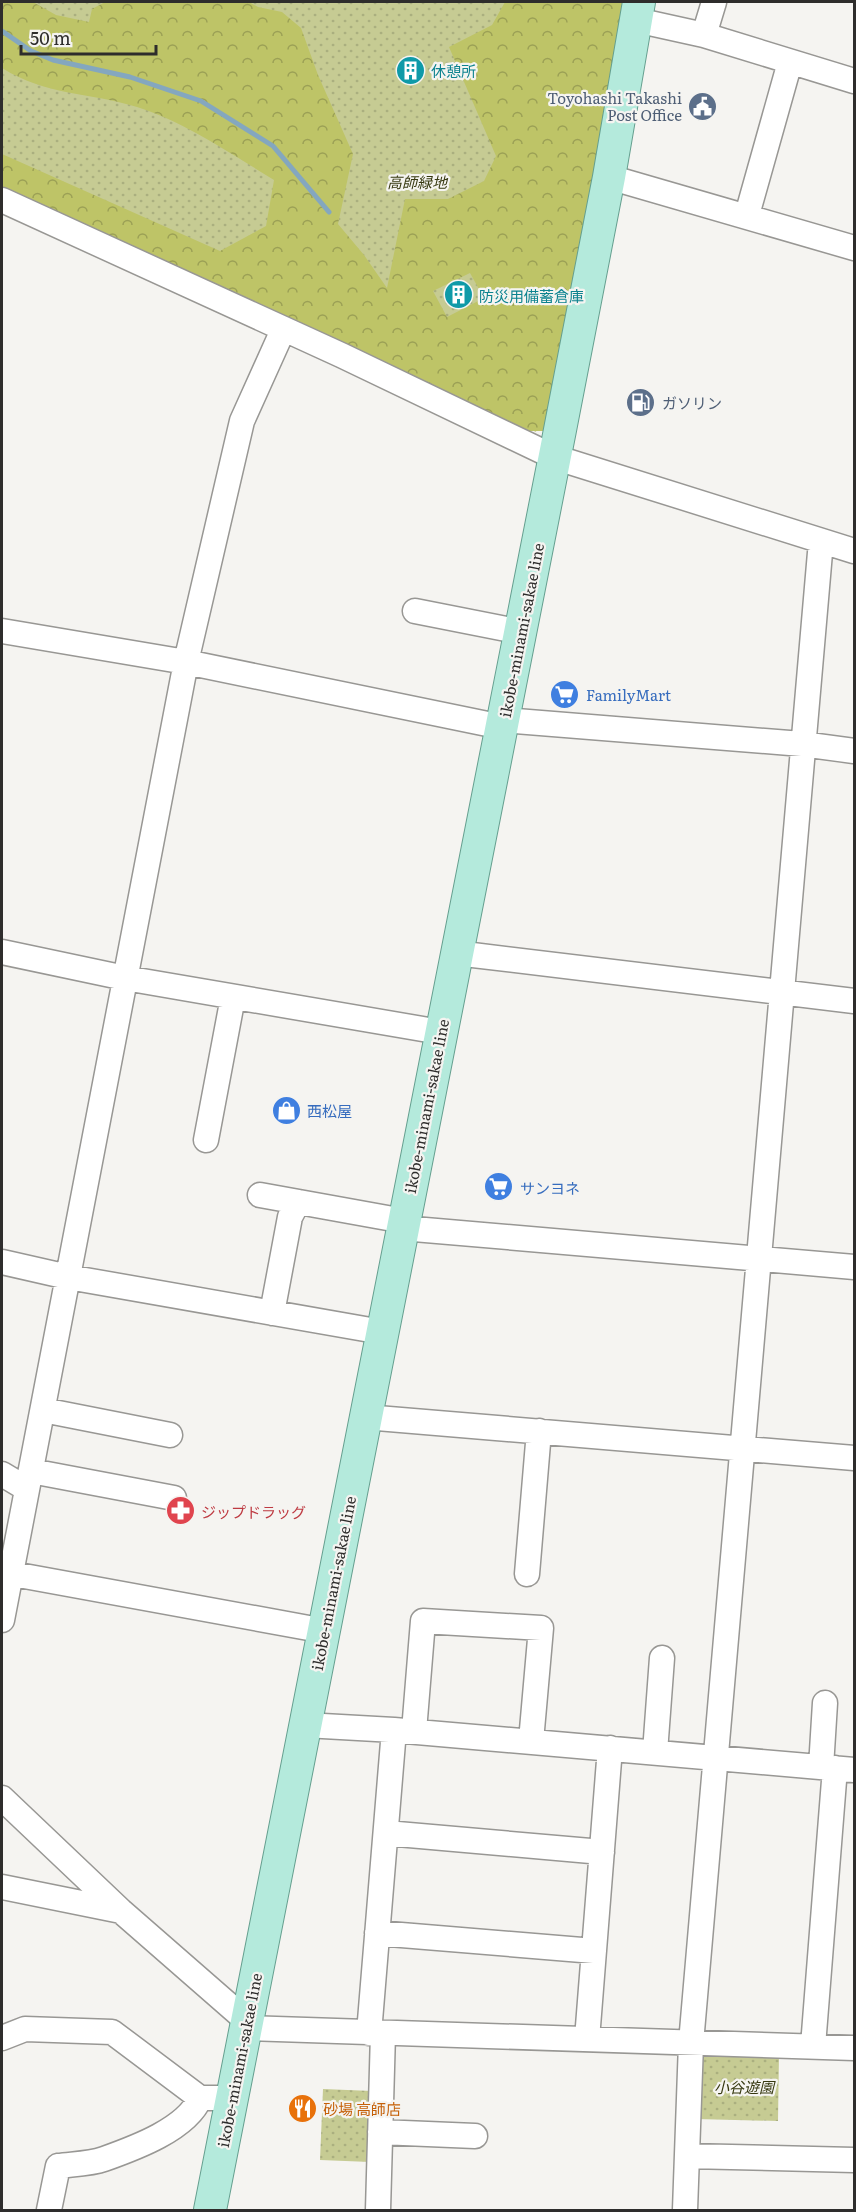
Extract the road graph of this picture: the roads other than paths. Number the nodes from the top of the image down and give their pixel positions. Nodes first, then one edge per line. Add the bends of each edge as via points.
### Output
1 (714, 2) edge
2 (638, 10) edge
3 (704, 35) junction
4 (790, 62) junction
5 (855, 81) edge
6 (609, 177) junction
7 (2, 200) edge
8 (747, 215) junction
9 (855, 248) edge
10 (283, 330) junction
11 (554, 457) junction
12 (821, 541) junction
13 (855, 551) edge
14 (415, 611) dead end
15 (2, 630) edge
16 (521, 632) junction
17 (186, 662) junction
18 (503, 724) junction
19 (802, 744) junction
20 (855, 751) edge
21 (2, 952) edge
22 (456, 953) junction
23 (125, 978) junction
24 (781, 992) junction
25 (233, 997) junction
26 (855, 1001) edge
27 (440, 1032) junction
28 (206, 1140) dead end
29 (260, 1195) dead end
30 (298, 1202) junction
31 (403, 1225) junction
32 (758, 1260) junction
33 (2, 1262) edge
34 (855, 1267) edge
35 (68, 1277) junction
36 (272, 1313) junction
37 (382, 1332) junction
38 (43, 1410) junction
39 (365, 1417) junction
40 (539, 1431) junction
41 (170, 1435) dead end
42 (742, 1448) junction
43 (855, 1458) edge
44 (2, 1474) edge
45 (29, 1480) junction
46 (174, 1498) dead end
47 (6, 1573) edge
48 (527, 1574) dead end
49 (2, 1620) edge
50 (325, 1630) junction
51 (662, 1658) dead end
52 (825, 1703) dead end
53 (305, 1725) junction
54 (404, 1730) junction
55 (531, 1741) junction
56 (610, 1748) junction
57 (655, 1752) junction
58 (717, 1757) junction
59 (837, 1768) edge
60 (2, 1798) edge
61 (386, 1833) junction
62 (602, 1852) junction
63 (2, 1887) edge
64 (121, 1911) junction
65 (377, 1933) junction
66 (594, 1951) junction
67 (247, 2024) junction
68 (376, 2033) junction
69 (2, 2038) edge
70 (587, 2039) junction
71 (691, 2043) junction
72 (813, 2046) junction
73 (855, 2048) edge
74 (200, 2098) junction
75 (232, 2098) junction
76 (380, 2132) junction
77 (476, 2136) dead end
78 (687, 2156) junction
79 (855, 2160) edge
80 (49, 2211) edge
81 (210, 2211) edge
82 (378, 2211) edge
83 (686, 2211) edge

1 - 3 street
2 - 3 street
2 - 6 main road, ikobe-minami-sakae line
3 - 4 street
4 - 5 street
4 - 8 street
6 - 8 street
6 - 11 main road, ikobe-minami-sakae line
7 - 10 street
8 - 9 street
10 - 11 street
10 - 17 street via 242,421
11 - 12 street
11 - 16 main road, ikobe-minami-sakae line
12 - 13 street
12 - 19 street
14 - 16 street
15 - 17 street
16 - 18 main road, ikobe-minami-sakae line
17 - 18 street
17 - 23 street
18 - 19 street
18 - 22 main road, ikobe-minami-sakae line
19 - 20 street
19 - 24 street
21 - 23 street
22 - 24 street
22 - 27 main road, ikobe-minami-sakae line
23 - 25 street
23 - 35 street
24 - 26 street
24 - 32 street
25 - 27 street
25 - 28 street
27 - 31 main road, ikobe-minami-sakae line
29 - 30 street
30 - 31 street
30 - 36 street via 290,1217
31 - 32 street
31 - 37 main road, ikobe-minami-sakae line
32 - 34 street
32 - 42 street
33 - 35 street
35 - 36 street
35 - 38 street
36 - 37 street
37 - 39 main road, ikobe-minami-sakae line
38 - 41 street
38 - 45 street
39 - 40 street
39 - 50 main road, ikobe-minami-sakae line
40 - 42 street
40 - 48 street
42 - 43 street
42 - 58 street
44 - 45 street
45 - 46 street
45 - 47 street
47 - 49 street
47 - 50 street
50 - 53 main road, ikobe-minami-sakae line
51 - 57 street
52 - 59 street
53 - 54 street
53 - 67 main road, ikobe-minami-sakae line
54 - 55 street
54 - 55 street via 423,1621 541,1628
54 - 61 street
55 - 56 street
56 - 57 street
56 - 62 street
57 - 58 street
58 - 59 street
58 - 71 street
59 - 72 street
60 - 64 street
61 - 62 street
61 - 65 street
62 - 66 street
63 - 64 street
64 - 67 street
65 - 66 street
65 - 68 street
66 - 70 street
67 - 68 street
67 - 75 main road, ikobe-minami-sakae line
68 - 70 street
68 - 76 street
69 - 74 street via 25,2029 112,2032
70 - 71 street
71 - 72 street
71 - 78 street
72 - 73 street
74 - 75 street
74 - 80 street via 185,2121 160,2134 103,2159 58,2166
75 - 81 main road, ikobe-minami-sakae line
76 - 77 street
76 - 82 street
78 - 79 street
78 - 83 street

